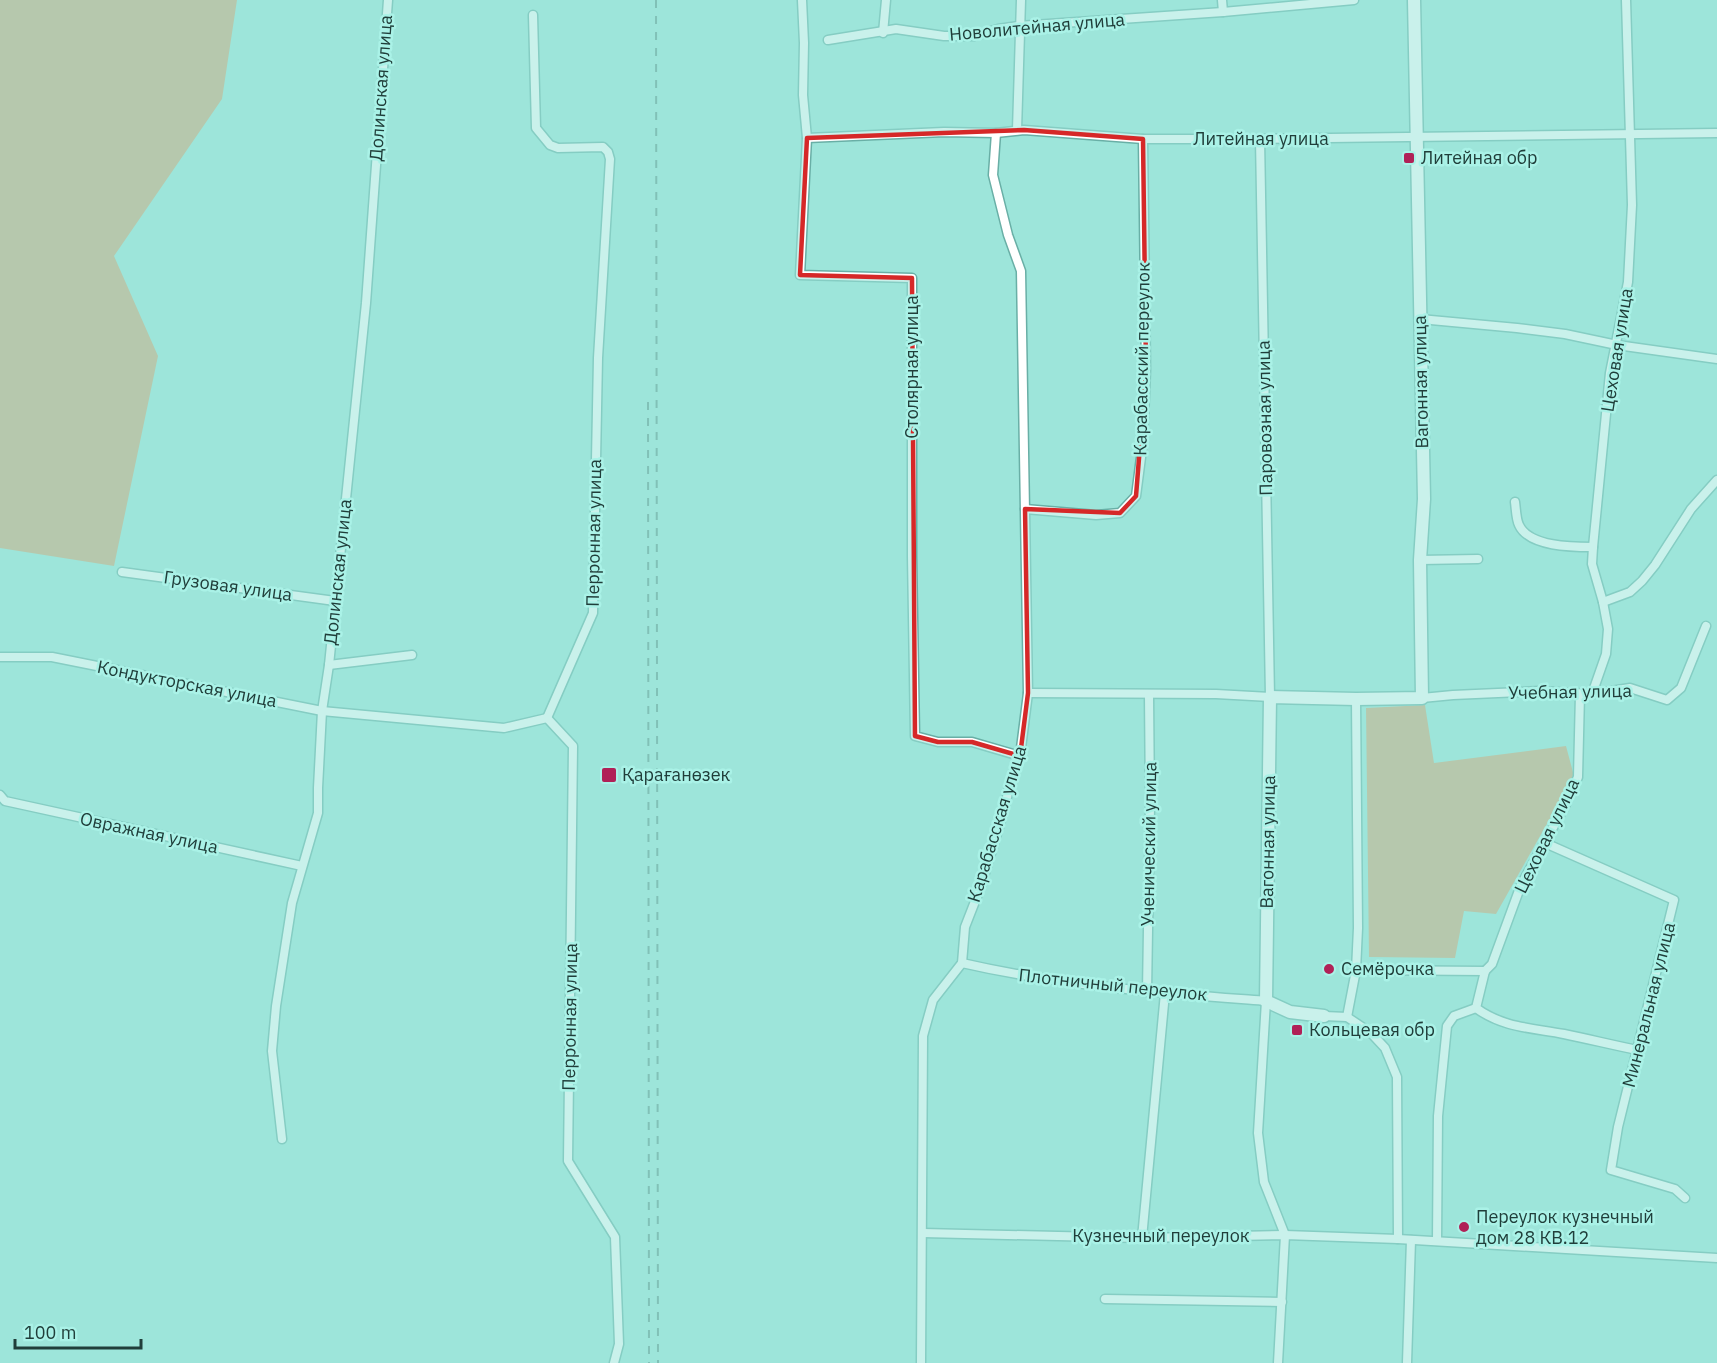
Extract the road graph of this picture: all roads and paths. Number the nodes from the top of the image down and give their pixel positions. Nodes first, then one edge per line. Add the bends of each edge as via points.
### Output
1 (388, 0) edge
2 (802, 0) edge
3 (886, 0) edge
4 (1021, 0) edge
5 (1222, 0) edge
6 (1354, 0) edge
7 (1413, 0) edge
8 (1626, 0) edge
9 (1223, 12) junction
10 (533, 15) dead end
11 (1019, 26) junction
12 (883, 33) junction
13 (828, 40) dead end
14 (1017, 130) junction
15 (996, 133) junction
16 (1717, 133) edge
17 (1630, 134) junction
18 (1416, 137) junction
19 (807, 138) junction
20 (1143, 139) junction
21 (1260, 139) junction
22 (1420, 319) junction
23 (1617, 345) junction
24 (1717, 359) edge
25 (1717, 480) edge
26 (1515, 502) dead end
27 (1025, 509) junction
28 (1593, 547) junction
29 (1478, 559) dead end
30 (1420, 560) junction
31 (122, 572) dead end
32 (335, 601) junction
33 (1604, 602) junction
34 (1706, 626) dead end
35 (412, 655) dead end
36 (0, 657) edge
37 (329, 665) junction
38 (1028, 693) junction
39 (1580, 694) junction
40 (1592, 694) junction
41 (1149, 695) junction
42 (1270, 697) junction
43 (1422, 698) junction
44 (1356, 699) junction
45 (322, 711) junction
46 (547, 718) junction
47 (1020, 756) junction
48 (0, 795) edge
49 (1545, 843) junction
50 (302, 866) junction
51 (962, 963) junction
52 (1356, 970) junction
53 (1485, 971) junction
54 (1147, 992) junction
55 (1165, 993) junction
56 (1266, 1001) junction
57 (1476, 1008) junction
58 (1324, 1016) joint
59 (1347, 1017) junction
60 (1637, 1050) junction
61 (282, 1138) dead end
62 (1685, 1198) dead end
63 (923, 1233) junction
64 (1285, 1235) junction
65 (1142, 1238) junction
66 (1398, 1239) junction
67 (1411, 1240) junction
68 (1437, 1241) junction
69 (1717, 1258) edge
70 (1105, 1299) dead end
71 (1282, 1302) junction
72 (614, 1363) edge
73 (921, 1363) edge
74 (1278, 1363) edge
75 (1407, 1363) edge

1 - 32 street, Долинская улица via 366,303
2 - 19 street, Столярная улица
3 - 12 street
4 - 11 street
5 - 9 street
6 - 9 street, Новолитейная улица
7 - 18 street, Вагонная улица
8 - 17 street, Цеховая улица
9 - 11 street, Новолитейная улица
10 - 46 street, Перронная улица via 536,128 550,145 603,147 610,159 598,358 593,613
11 - 12 street, Новолитейная улица via 974,36 896,29
11 - 14 street
12 - 13 street, Новолитейная улица
14 - 15 street, Литейная улица
14 - 20 street, Литейная улица
15 - 19 street, Литейная улица
15 - 27 street, Карабасская улица via 993,175 1021,272
16 - 17 street, Литейная улица
17 - 18 street, Литейная улица
17 - 23 street, Цеховая улица via 1628,282
18 - 21 street, Литейная улица
18 - 22 street, Вагонная улица
19 - 47 street, Столярная улица via 800,275 912,278 915,736 938,742 972,742
20 - 21 street, Литейная улица
20 - 27 street, Карабасский переулок via 1146,370 1136,496 1120,513 1096,515
21 - 42 street, Паровозная улица
22 - 23 street via 1529,329
22 - 30 street, Вагонная улица via 1424,498
23 - 24 street
23 - 28 street, Цеховая улица via 1610,373
25 - 33 street via 1691,509 1642,581 1630,592
26 - 28 street via 1519,526 1529,536 1561,547
27 - 38 street, Карабасская улица
28 - 33 street, Цеховая улица via 1592,564
29 - 30 street
30 - 43 street, Вагонная улица
31 - 32 street, Грузовая улица
32 - 37 street, Долинская улица
33 - 40 street, Цеховая улица via 1606,654
34 - 40 street, Учебная улица via 1681,688 1667,700 1630,688
35 - 37 street
36 - 45 street, Кондукторская улица via 52,657
37 - 45 street, Долинская улица
38 - 41 street
38 - 47 street, Карабасская улица
39 - 40 street, Учебная улица
39 - 43 street, Учебная улица via 1540,692
39 - 49 street, Цеховая улица via 1578,777
41 - 42 street
41 - 54 street, Ученический улица
42 - 44 street
42 - 56 street, Вагонная улица
43 - 44 street
44 - 52 street
45 - 46 street, Кондукторская улица via 504,728
45 - 50 street, Долинская улица via 318,813
46 - 72 street, Перронная улица via 573,746 568,1161 615,1237 619,1344
47 - 51 street, Карабасская улица via 965,927
48 - 50 street, Овражная улица via 4,801
49 - 53 street, Цеховая улица via 1521,885 1492,964
49 - 60 street, Минеральная улица via 1674,900
50 - 61 street, Долинская улица via 292,903 273,1040
51 - 54 street, Плотничный переулок
51 - 63 street via 933,1000 923,1036
52 - 53 street
52 - 59 street
53 - 57 street
54 - 55 street, Плотничный переулок
55 - 56 street, Плотничный переулок
55 - 65 street
56 - 58 street via 1290,1012
56 - 64 street via 1258,1133 1264,1182
57 - 60 street via 1513,1026
57 - 68 street via 1454,1016 1446,1026 1437,1116
58 - 59 street
59 - 66 street via 1385,1048 1397,1077
60 - 62 street, Минеральная улица via 1611,1170 1675,1189
63 - 65 street, Кузнечный переулок
63 - 73 street
64 - 65 street, Кузнечный переулок
64 - 66 street, Кузнечный переулок
64 - 71 street
66 - 67 street, Кузнечный переулок
67 - 68 street, Кузнечный переулок
67 - 75 street
68 - 69 street, Кузнечный переулок
70 - 71 street
71 - 74 street

